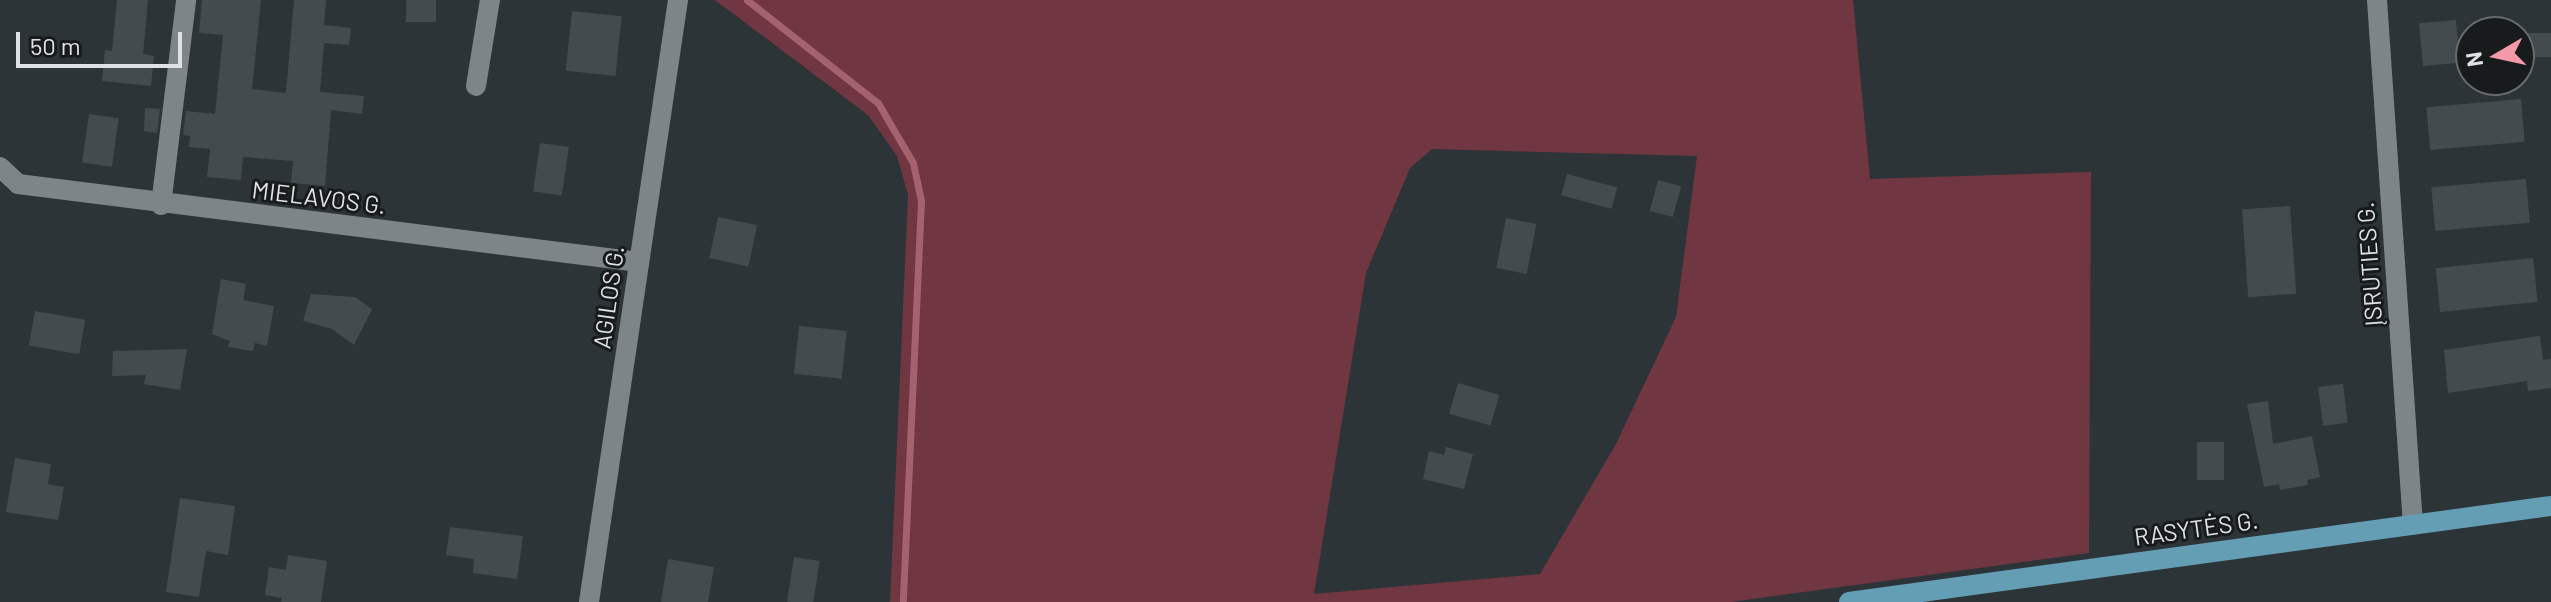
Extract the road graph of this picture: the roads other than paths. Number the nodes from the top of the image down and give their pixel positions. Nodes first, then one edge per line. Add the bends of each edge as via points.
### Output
1 (186, 0) edge
2 (490, 0) edge
3 (678, 0) edge
4 (2377, 0) edge
5 (476, 86) dead end
6 (0, 167) edge
7 (9, 183) edge
8 (161, 205) junction
9 (639, 262) junction
10 (2551, 506) edge
11 (2413, 525) junction
12 (589, 602) edge
13 (1849, 602) edge

1 - 8 street
2 - 5 street
3 - 9 street, AGILOS G.
4 - 11 street, ĮSRUTIES G.
6 - 7 street, MIELAVOS G.
7 - 8 street, MIELAVOS G.
8 - 9 street, MIELAVOS G.
9 - 12 street, AGILOS G.
10 - 11 main road, RASYTĖS G.
11 - 13 main road, RASYTĖS G.

